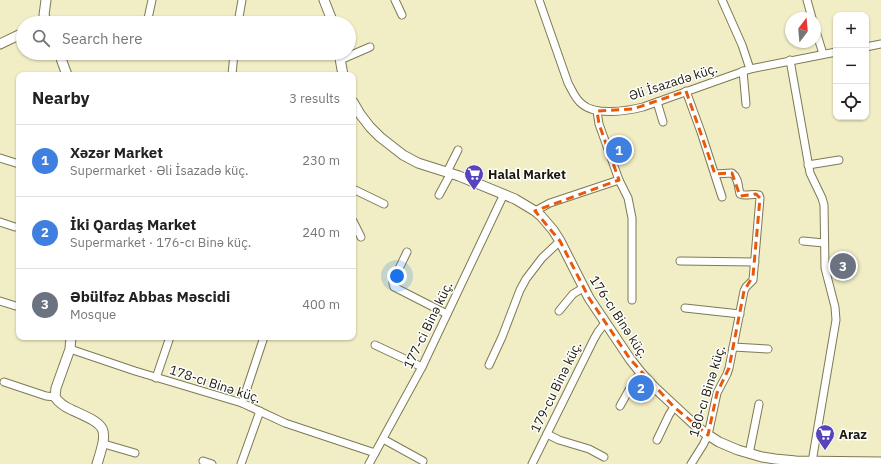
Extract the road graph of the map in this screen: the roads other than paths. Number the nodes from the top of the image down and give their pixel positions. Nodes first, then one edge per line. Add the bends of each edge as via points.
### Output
1 (46, 0) edge
2 (152, 0) edge
3 (242, 0) edge
4 (324, 0) edge
5 (396, 0) edge
6 (539, 0) edge
7 (722, 0) edge
8 (807, 0) edge
9 (810, 12) edge
10 (402, 15) dead end
11 (44, 16) edge
12 (149, 16) edge
13 (239, 16) edge
14 (330, 16) edge
15 (16, 36) edge
16 (0, 44) edge
17 (881, 44) edge
18 (869, 46) edge
19 (370, 47) dead end
20 (820, 48) edge
21 (356, 52) edge
22 (833, 52) edge
23 (822, 54) junction
24 (62, 60) edge
25 (233, 60) edge
26 (340, 60) edge
27 (790, 60) junction
28 (750, 68) junction
29 (743, 71) junction
30 (66, 72) edge
31 (232, 72) edge
32 (342, 72) edge
33 (686, 91) junction
34 (657, 102) junction
35 (746, 104) dead end
36 (356, 107) edge
37 (597, 111) junction
38 (663, 122) dead end
39 (458, 150) dead end
40 (0, 158) edge
41 (839, 160) dead end
42 (16, 163) edge
43 (808, 165) junction
44 (449, 173) junction
45 (715, 174) junction
46 (620, 180) junction
47 (356, 190) edge
48 (439, 194) dead end
49 (504, 194) junction
50 (722, 197) dead end
51 (384, 204) dead end
52 (535, 211) junction
53 (0, 222) edge
54 (15, 227) dead end
55 (356, 227) edge
56 (361, 237) dead end
57 (560, 241) junction
58 (803, 241) dead end
59 (824, 243) junction
60 (407, 252) dead end
61 (680, 261) dead end
62 (755, 262) junction
63 (583, 288) junction
64 (632, 300) dead end
65 (0, 301) edge
66 (16, 306) edge
67 (685, 308) dead end
68 (559, 311) dead end
69 (447, 314) junction
70 (740, 314) junction
71 (605, 323) junction
72 (71, 340) edge
73 (169, 340) edge
74 (263, 340) edge
75 (375, 345) dead end
76 (733, 347) junction
77 (70, 349) junction
78 (768, 349) dead end
79 (489, 365) dead end
80 (422, 367) junction
81 (641, 373) junction
82 (156, 378) junction
83 (4, 382) dead end
84 (55, 397) junction
85 (242, 403) junction
86 (759, 404) dead end
87 (620, 406) dead end
88 (674, 406) junction
89 (260, 411) junction
90 (547, 434) junction
91 (708, 435) junction
92 (383, 439) junction
93 (657, 440) dead end
94 (104, 444) junction
95 (135, 453) dead end
96 (375, 453) junction
97 (749, 454) junction
98 (604, 457) dead end
99 (203, 461) dead end
100 (423, 461) dead end
101 (812, 462) junction
102 (881, 462) edge
103 (796, 463) edge
104 (841, 463) edge
105 (97, 464) edge
106 (212, 464) edge
107 (241, 464) edge
108 (369, 464) edge
109 (532, 464) edge
110 (691, 464) edge

1 - 11 street
2 - 12 street
3 - 13 street
4 - 14 street
5 - 10 street
6 - 37 street, Əli İsazadə küç. via 568,83 582,104
7 - 28 street
8 - 9 street
15 - 16 street
17 - 18 street
19 - 21 street
20 - 23 street
22 - 23 street, Əli İsazadə küç.
23 - 27 street, Əli İsazadə küç.
24 - 30 street
25 - 31 street
26 - 32 street
27 - 28 street, Əli İsazadə küç.
27 - 43 street
28 - 29 street, Əli İsazadə küç.
29 - 33 street, Əli İsazadə küç.
29 - 35 street
33 - 34 street, Əli İsazadə küç.
33 - 45 street
34 - 37 street, Əli İsazadə küç. via 632,109
34 - 38 street
36 - 44 street, 176-cı Binə küç. via 370,127 394,148 411,160
37 - 46 street via 599,124
39 - 44 street
40 - 42 street
41 - 43 street
43 - 59 street via 824,205
44 - 48 street
44 - 49 street, 176-cı Binə küç.
45 - 50 street
45 - 62 street, 180-cı Binə küç. via 732,173 735,175 740,194 760,196
46 - 52 street via 550,203
46 - 64 street via 628,198 632,218
47 - 51 street
49 - 52 street, 176-cı Binə küç.
49 - 69 street, 177-ci Binə küç.
52 - 57 street, 176-cı Binə küç.
53 - 54 street
55 - 56 street
57 - 63 street, 176-cı Binə küç.
57 - 79 street via 542,258 526,279
58 - 59 street
59 - 101 street via 825,268 836,307 836,320
60 - 69 street via 393,281 394,287
61 - 62 street
62 - 70 street, 180-cı Binə küç. via 752,280 744,291
63 - 68 street via 573,294
63 - 71 street, 176-cı Binə küç.
65 - 66 street
67 - 70 street
69 - 80 street, 177-ci Binə küç.
70 - 76 street, 180-cı Binə küç.
71 - 81 street, 176-cı Binə küç.
71 - 90 street, 179-cu Binə küç. via 594,339
72 - 77 street
73 - 82 street
74 - 85 street
75 - 80 street
76 - 78 street
76 - 91 street, 180-cı Binə küç. via 727,374 715,398
77 - 82 street, 178-cı Binə küç.
77 - 84 street
80 - 92 street, 177-ci Binə küç.
81 - 87 street
81 - 88 street, 176-cı Binə küç.
82 - 85 street, 178-cı Binə küç.
83 - 84 street
84 - 94 street via 66,407 98,423 103,432
85 - 89 street, 178-cı Binə küç.
86 - 97 street
88 - 91 street, 176-cı Binə küç.
88 - 93 street
89 - 96 street, 178-cı Binə küç. via 285,423
89 - 107 street
90 - 98 street
90 - 109 street, 179-cu Binə küç.
91 - 97 street, 176-cı Binə küç.
91 - 110 street, 180-cı Binə küç.
92 - 96 street, 177-ci Binə küç.
92 - 100 street
94 - 95 street
94 - 105 street
96 - 108 street, 177-ci Binə küç.
97 - 103 street, 176-cı Binə küç.
99 - 106 street
101 - 103 street, 176-cı Binə küç.
101 - 104 street, 176-cı Binə küç.
102 - 104 street, 176-cı Binə küç.

